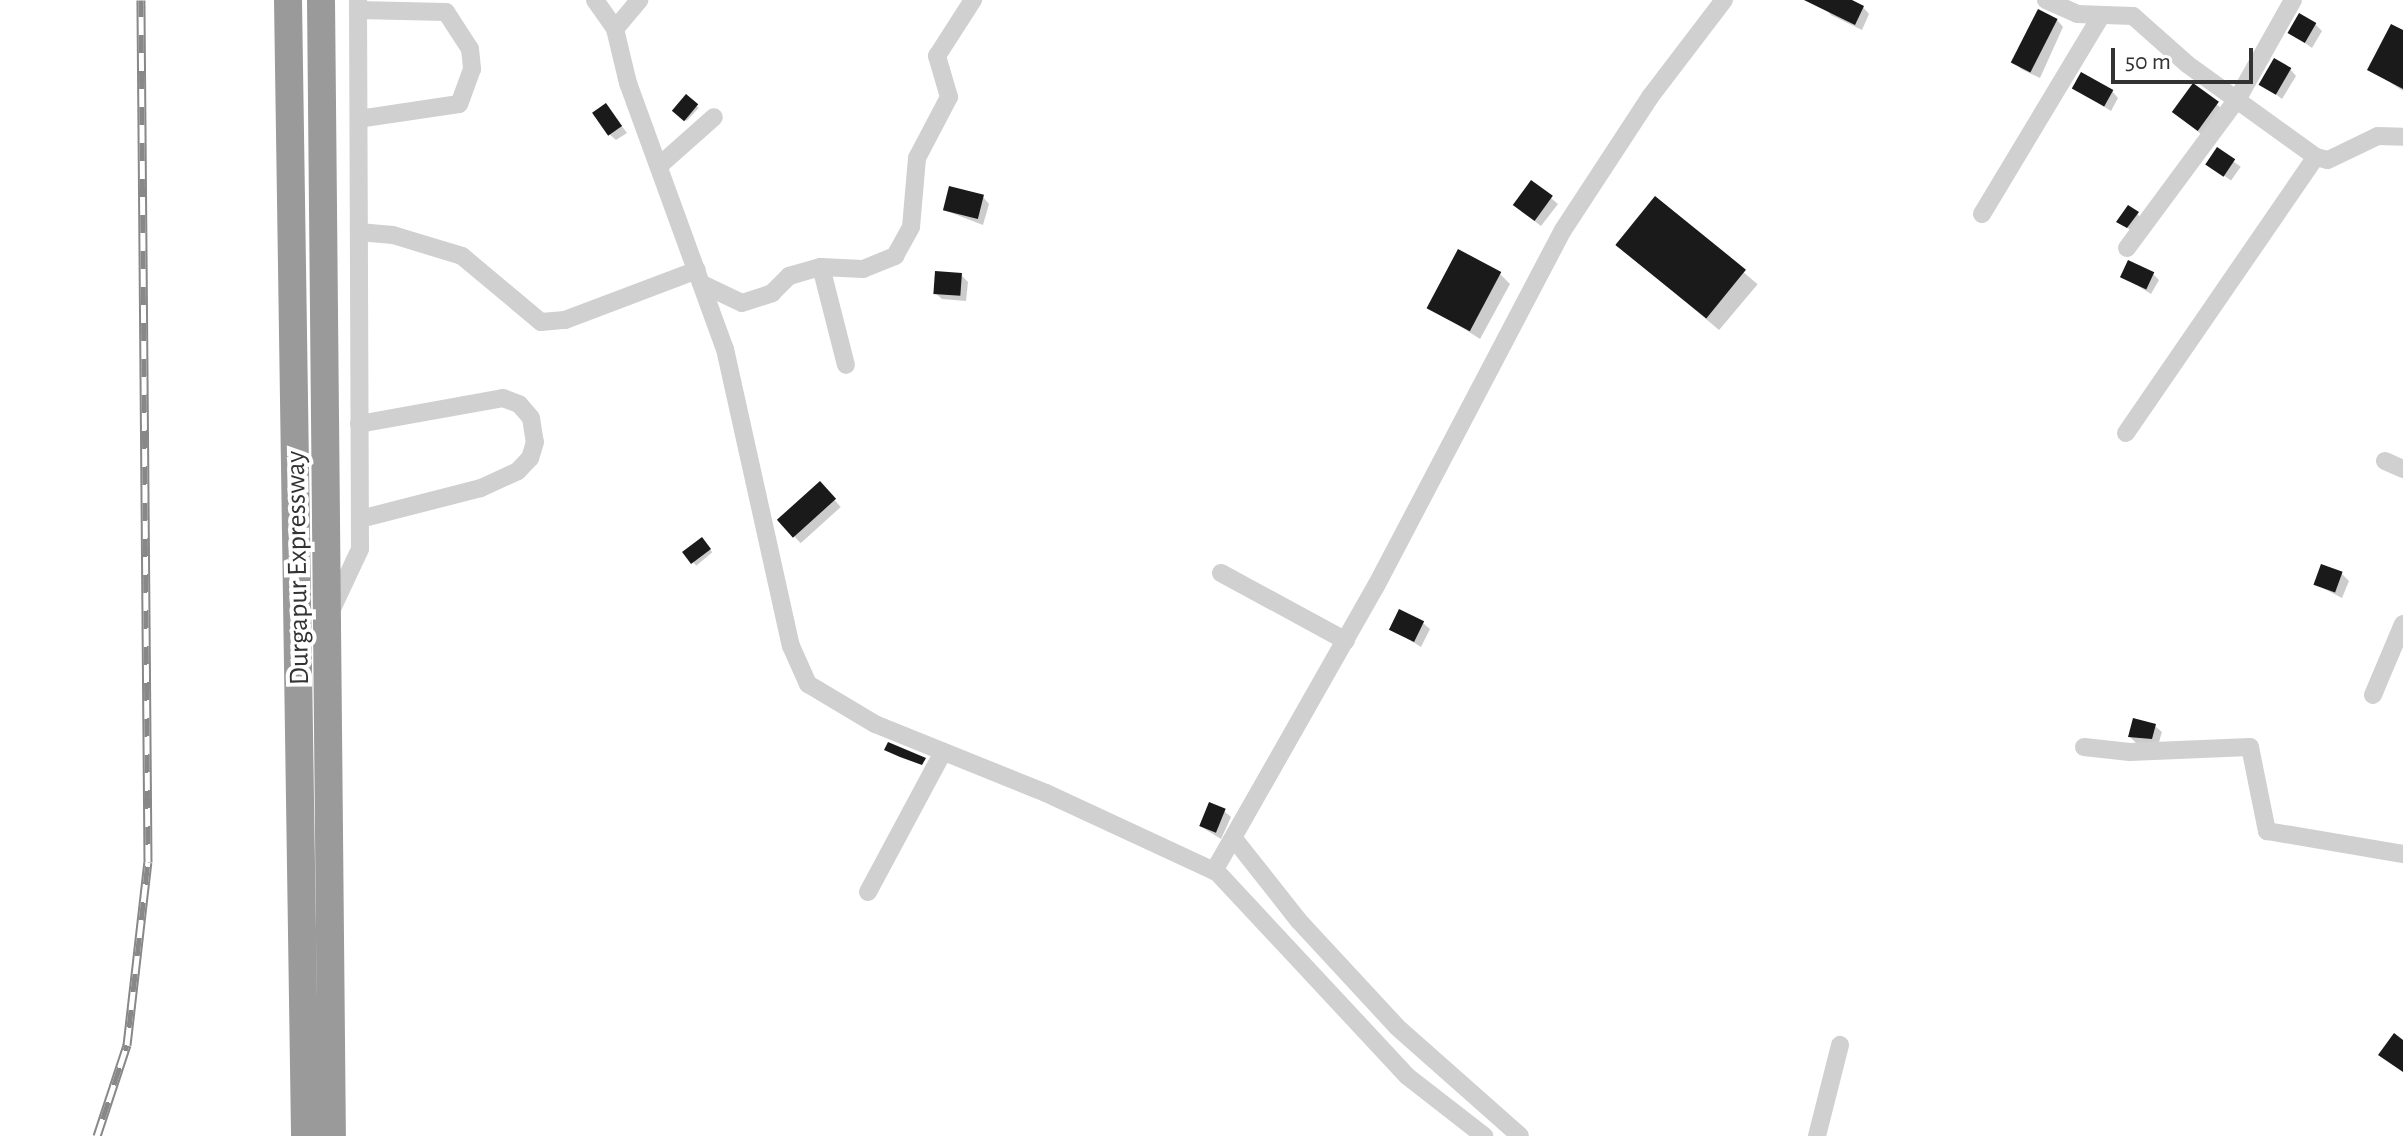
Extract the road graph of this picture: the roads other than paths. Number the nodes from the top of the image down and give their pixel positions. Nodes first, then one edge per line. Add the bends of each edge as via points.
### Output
1 (288, 0) edge
2 (321, 0) edge
3 (595, 0) edge
4 (639, 0) edge
5 (973, 0) edge
6 (1724, 0) edge
7 (2046, 0) edge
8 (2293, 0) edge
9 (358, 5) edge
10 (2101, 16) junction
11 (615, 29) junction
12 (2238, 98) junction
13 (714, 117) dead end
14 (359, 119) junction
15 (2403, 137) edge
16 (2316, 157) junction
17 (660, 165) junction
18 (1982, 214) dead end
19 (359, 232) junction
20 (2127, 248) dead end
21 (821, 267) junction
22 (700, 277) junction
23 (846, 365) dead end
24 (359, 424) junction
25 (2126, 433) dead end
26 (2385, 461) dead end
27 (2403, 469) edge
28 (360, 519) junction
29 (1221, 573) dead end
30 (326, 622) junction
31 (2403, 624) edge
32 (1346, 641) junction
33 (2373, 695) dead end
34 (2084, 747) dead end
35 (943, 752) junction
36 (2403, 854) edge
37 (1225, 857) junction
38 (868, 892) dead end
39 (1840, 1045) dead end
40 (305, 1136) edge
41 (332, 1136) edge
42 (1484, 1136) edge
43 (1520, 1136) edge
44 (1817, 1136) edge

1 - 40 highway, Durgapur Expressway
2 - 30 highway, Durgapur Expressway
3 - 11 street
4 - 11 street
5 - 21 street via 937,56 949,97 917,158 907,239 883,265
6 - 32 street via 1650,97 1563,230
7 - 10 street via 2077,14
8 - 12 street
9 - 14 street
9 - 14 street via 446,12 470,49 472,69 459,104
10 - 12 street via 2133,16 2180,59
10 - 18 street
11 - 17 street via 628,83
12 - 16 street
12 - 20 street
13 - 17 street
14 - 19 street
15 - 16 street via 2378,136 2328,160
16 - 25 street
17 - 22 street
19 - 22 street via 393,235 462,256 541,322 565,320
19 - 24 street
21 - 22 street via 789,276 772,293 742,303
21 - 23 street
22 - 35 street via 725,349 798,665 808,684 841,705
24 - 28 street
24 - 28 street via 503,398 519,404 531,418 535,442 518,471 481,488
26 - 27 street
28 - 30 street via 360,549
29 - 32 street
30 - 41 highway, Durgapur Expressway
31 - 33 street
32 - 37 street
34 - 36 street via 2130,752 2250,747 2267,831
35 - 37 street
35 - 38 street
37 - 42 street via 1407,1076
37 - 43 street via 1299,921 1397,1027
39 - 44 street

